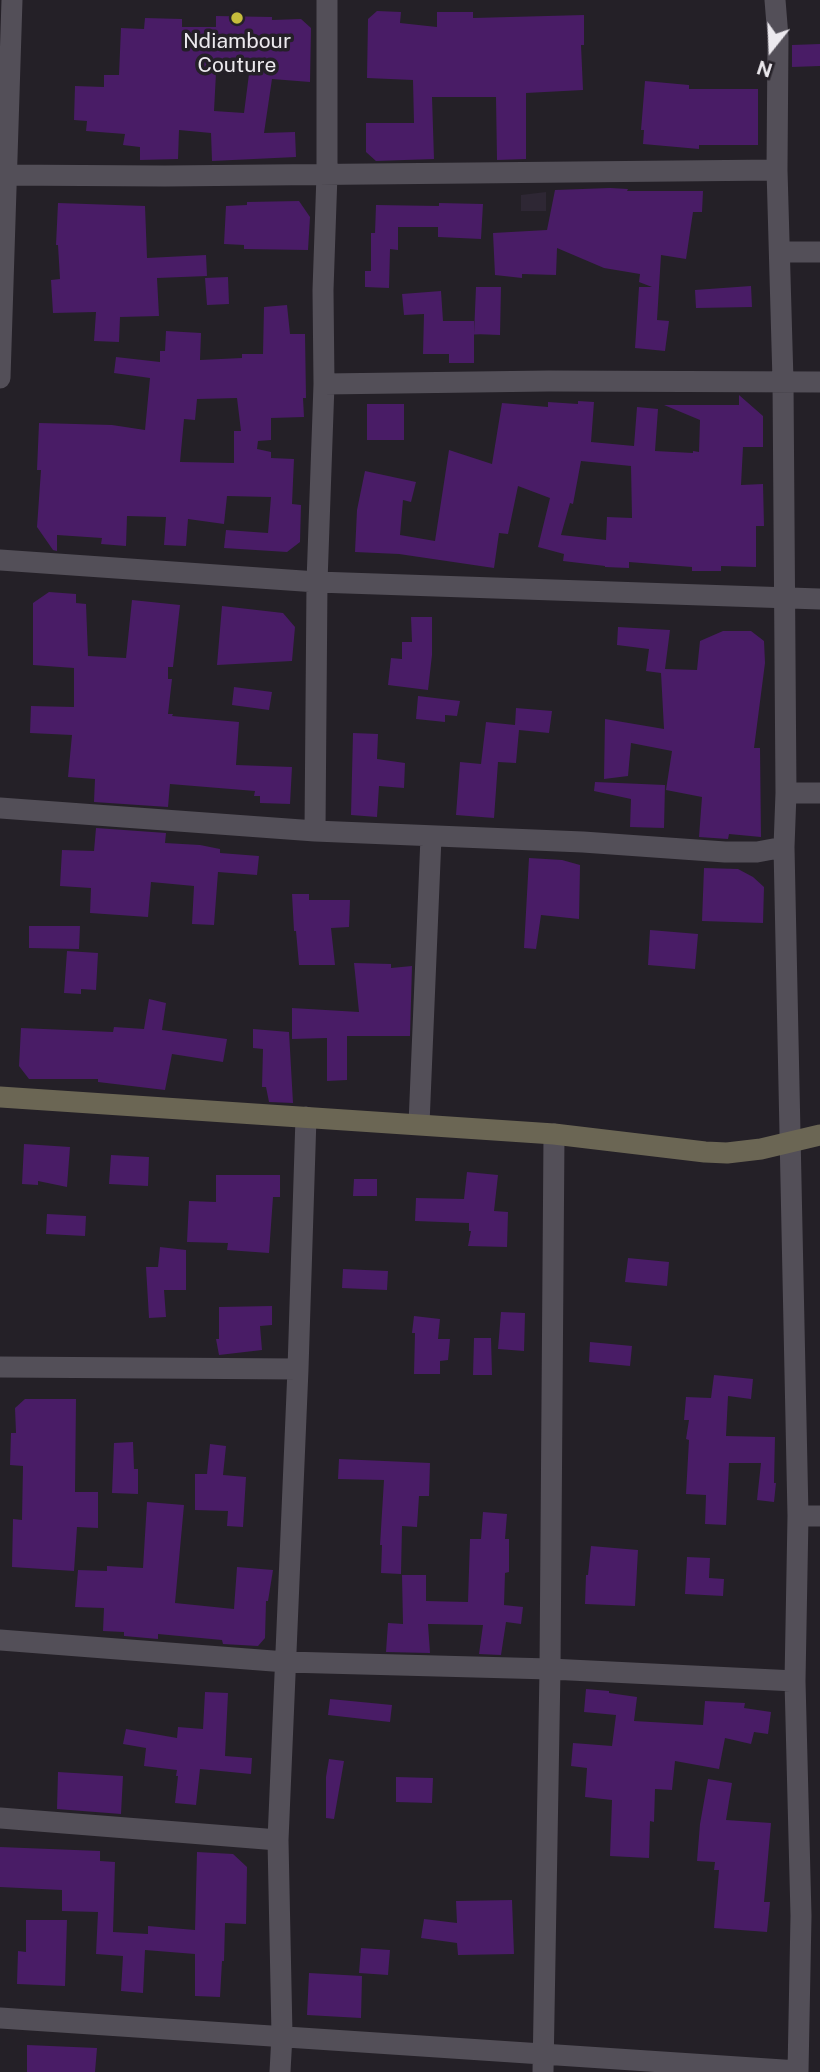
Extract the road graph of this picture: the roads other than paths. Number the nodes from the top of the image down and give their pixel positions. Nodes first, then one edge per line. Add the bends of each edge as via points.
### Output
1 (12, 0) edge
2 (327, 0) edge
3 (775, 0) edge
4 (777, 170) junction
5 (327, 174) junction
6 (4, 175) edge
7 (779, 252) junction
8 (820, 252) edge
9 (0, 378) edge
10 (783, 381) junction
11 (820, 382) edge
12 (324, 384) junction
13 (0, 560) edge
14 (317, 582) junction
15 (783, 598) junction
16 (820, 598) edge
17 (786, 793) junction
18 (820, 793) edge
19 (0, 808) edge
20 (315, 831) junction
21 (431, 837) junction
22 (784, 847) junction
23 (0, 1097) edge
24 (306, 1117) junction
25 (419, 1124) junction
26 (554, 1135) junction
27 (820, 1135) edge
28 (791, 1140) junction
29 (0, 1367) edge
30 (299, 1369) junction
31 (797, 1516) junction
32 (820, 1516) edge
33 (0, 1640) edge
34 (286, 1662) junction
35 (550, 1669) junction
36 (795, 1681) junction
37 (0, 1818) edge
38 (278, 1840) junction
39 (811, 1915) edge
40 (0, 2018) edge
41 (282, 2035) junction
42 (543, 2063) edge
43 (280, 2072) edge
44 (798, 2072) edge

1 - 6 street
2 - 5 street
3 - 4 street
4 - 5 street
4 - 7 street
5 - 6 street
5 - 12 street
6 - 9 street
7 - 8 street
7 - 10 street
10 - 11 street
10 - 12 street
10 - 15 street
12 - 14 street
13 - 14 street
14 - 15 street
14 - 20 street
15 - 16 street
15 - 17 street
17 - 18 street
17 - 22 street
19 - 20 street
20 - 21 street
21 - 22 street via 725,852
21 - 25 street
22 - 28 street
23 - 24 street
24 - 25 street
24 - 30 street
25 - 26 street
26 - 28 street via 705,1153 761,1149
26 - 35 street
27 - 28 street
28 - 31 street
29 - 30 street
30 - 34 street
31 - 32 street
31 - 36 street
33 - 34 street
34 - 35 street
34 - 38 street
35 - 36 street
35 - 42 street
36 - 39 street
37 - 38 street
38 - 41 street
39 - 44 street
40 - 41 street
41 - 42 street
41 - 43 street
42 - 44 street

